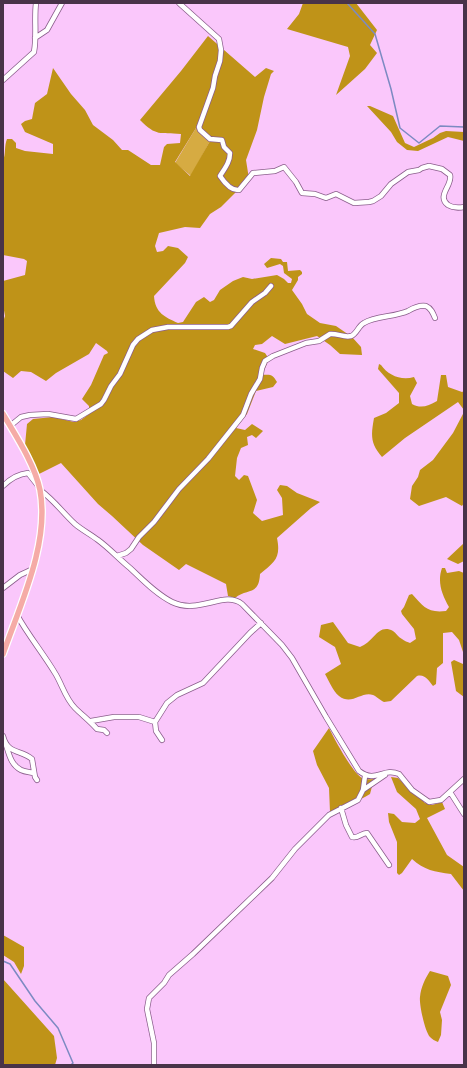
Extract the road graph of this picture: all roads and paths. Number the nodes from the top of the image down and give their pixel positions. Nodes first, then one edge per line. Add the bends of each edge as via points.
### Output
1 (36, 3) edge
2 (62, 3) edge
3 (179, 3) edge
4 (36, 38) junction
5 (3, 80) edge
6 (464, 207) edge
7 (272, 286) dead end
8 (435, 318) dead end
9 (3, 414) edge
10 (10, 426) junction
11 (3, 486) edge
12 (40, 489) junction
13 (116, 556) junction
14 (33, 569) junction
15 (3, 588) edge
16 (17, 615) junction
17 (261, 623) junction
18 (3, 654) edge
19 (90, 721) junction
20 (155, 722) junction
21 (107, 733) dead end
22 (3, 736) edge
23 (162, 740) dead end
24 (5, 744) edge
25 (34, 773) junction
26 (389, 773) junction
27 (365, 776) junction
28 (464, 779) edge
29 (37, 780) dead end
30 (363, 790) junction
31 (450, 792) junction
32 (341, 808) junction
33 (464, 814) edge
34 (389, 865) dead end
35 (154, 1065) edge

1 - 4 street
2 - 4 street via 47,30
3 - 6 street via 221,43 220,61 214,76 213,88 199,127 210,139 222,140 230,153 226,169 220,176 231,188 239,190 253,173 275,171 284,167 302,193 326,198 336,194 354,203 369,202 381,196 391,184 405,174 429,166 442,169 450,175 451,179 443,196 445,202 452,207
4 - 5 street via 34,52
7 - 10 street via 252,302 231,326 168,327 145,334 133,345 120,374 104,400 79,418 48,414 30,415 21,417
8 - 13 street via 428,307 418,307 363,323 353,335 330,334 319,341 306,343 268,359 263,365 260,379 244,412 234,426 131,549
9 - 10 main road
10 - 12 main road
11 - 12 street via 21,474 28,474
12 - 13 street via 76,525
12 - 14 main road via 41,525
13 - 17 street via 159,594 172,602 192,607 233,599 242,604
14 - 15 street
14 - 16 main road
16 - 18 main road
16 - 19 street via 55,673 65,695 74,708
17 - 20 street via 203,683 177,695 167,703
17 - 27 street via 292,658 359,771
19 - 20 street via 139,717
19 - 21 street via 97,729
20 - 23 street via 156,731
22 - 24 street
24 - 25 street via 9,757 16,767
24 - 25 street via 32,759
25 - 29 street
26 - 27 street
26 - 30 street
26 - 31 street via 398,774 412,790 430,802 441,800
27 - 30 street
28 - 31 street
30 - 32 street via 358,800
31 - 33 street
32 - 34 street via 352,836 367,833
32 - 35 street via 330,815 295,849 272,878 169,975 149,998 147,1009 154,1043

